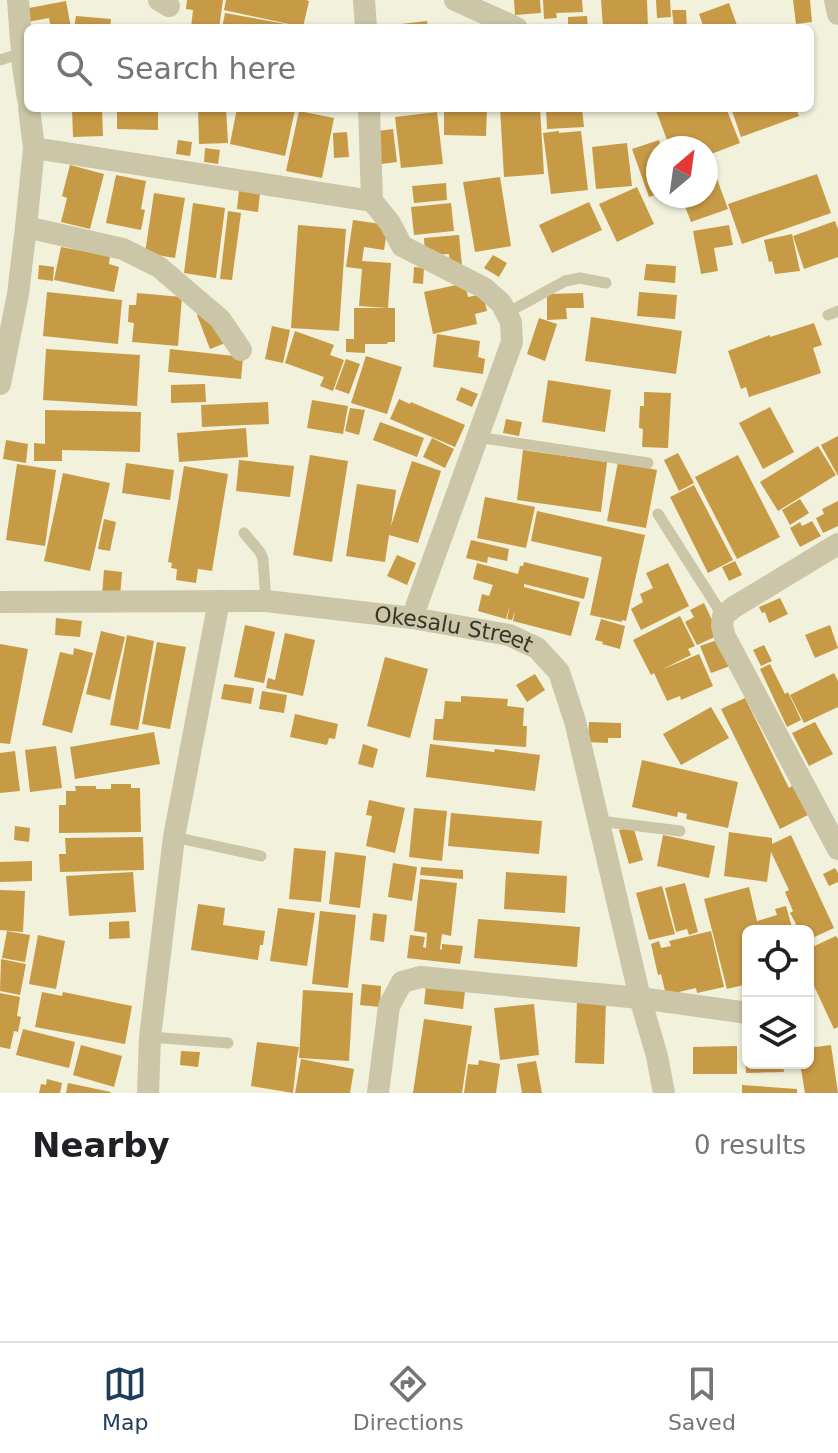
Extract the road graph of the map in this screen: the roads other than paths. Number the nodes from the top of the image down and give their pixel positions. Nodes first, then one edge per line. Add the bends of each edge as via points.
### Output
1 (18, 0) edge
2 (364, 0) edge
3 (455, 0) edge
4 (835, 0) edge
5 (838, 14) edge
6 (366, 24) edge
7 (508, 24) edge
8 (11, 57) edge
9 (24, 89) edge
10 (30, 112) edge
11 (369, 112) edge
12 (34, 148) junction
13 (372, 201) junction
14 (26, 227) junction
15 (606, 283) dead end
16 (507, 313) junction
17 (241, 350) dead end
18 (0, 384) edge
19 (477, 437) junction
20 (648, 463) dead end
21 (658, 514) dead end
22 (244, 533) dead end
23 (838, 544) edge
24 (219, 601) junction
25 (266, 601) junction
26 (0, 602) edge
27 (723, 616) junction
28 (412, 618) junction
29 (598, 821) junction
30 (680, 831) dead end
31 (174, 837) junction
32 (838, 849) edge
33 (261, 856) dead end
34 (640, 998) junction
35 (742, 1012) edge
36 (150, 1037) junction
37 (228, 1043) dead end
38 (148, 1093) edge
39 (378, 1093) edge
40 (664, 1093) edge

1 - 8 street
2 - 6 street
3 - 7 street
4 - 5 street
8 - 9 street
10 - 12 street
11 - 13 street
12 - 13 street
12 - 14 street
13 - 16 street via 402,246 484,288
14 - 17 street via 123,249 159,267 220,319
14 - 18 street
15 - 16 lane via 565,281
16 - 19 street via 512,342
19 - 20 lane
19 - 28 street
21 - 27 lane
22 - 25 lane via 263,559
23 - 27 street
24 - 25 street, Okesalu Street
24 - 26 street, Okesalu Street
24 - 31 street
25 - 28 street, Okesalu Street
27 - 32 street via 725,637
28 - 29 street, Okesalu Street via 509,635 537,648 559,672
29 - 30 lane
29 - 34 street, Okesalu Street
31 - 33 lane
31 - 36 street
34 - 35 street
34 - 39 street via 421,977 402,982 389,1006
34 - 40 street, Okesalu Street
36 - 37 lane
36 - 38 street

